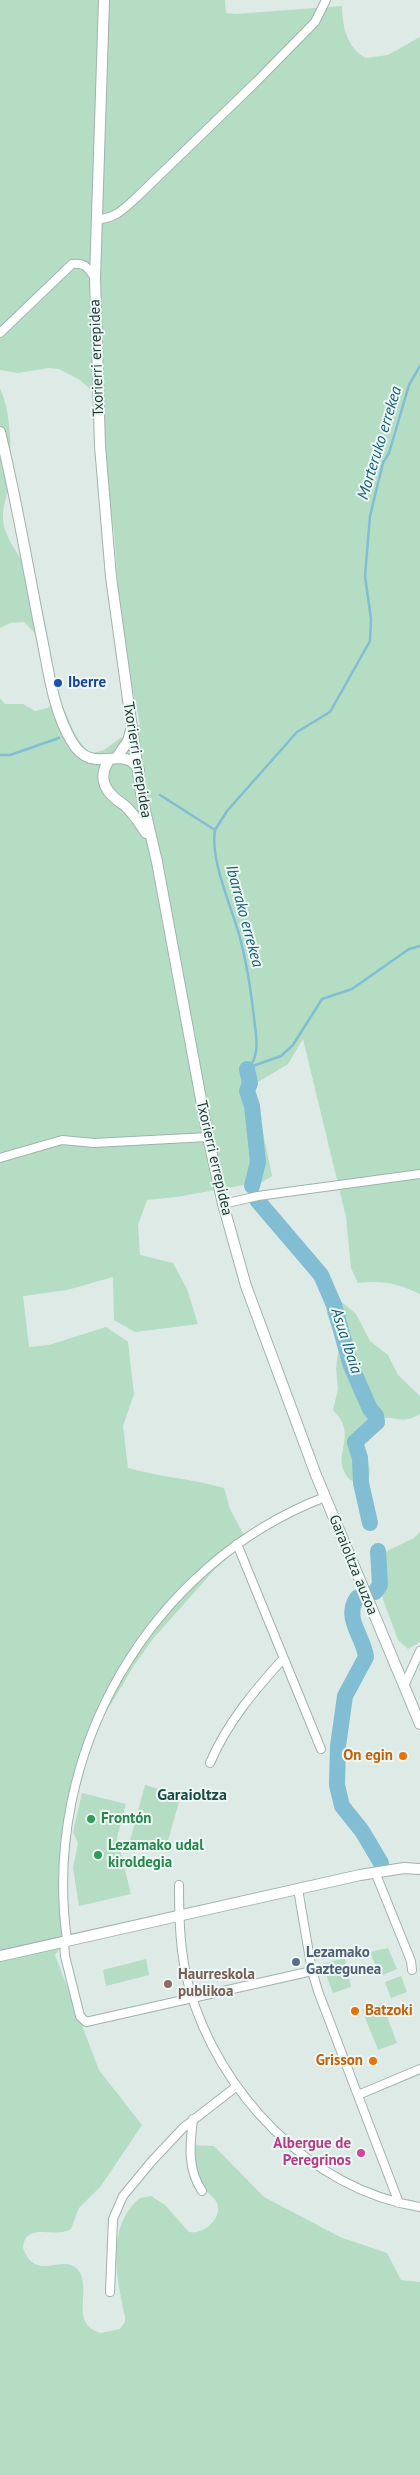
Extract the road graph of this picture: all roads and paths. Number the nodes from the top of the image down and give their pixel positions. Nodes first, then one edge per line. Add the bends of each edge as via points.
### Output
1 (104, 0) edge
2 (326, 0) edge
3 (98, 219) junction
4 (95, 278) junction
5 (0, 333) edge
6 (0, 432) edge
7 (131, 730) junction
8 (113, 759) junction
9 (139, 771) junction
10 (140, 793) junction
11 (124, 806) junction
12 (152, 843) junction
13 (208, 1137) junction
14 (0, 1158) edge
15 (420, 1174) edge
16 (223, 1204) junction
17 (325, 1497) junction
18 (236, 1544) junction
19 (420, 1650) edge
20 (283, 1659) junction
21 (404, 1686) junction
22 (420, 1724) edge
23 (321, 1749) dead end
24 (210, 1763) dead end
25 (420, 1869) edge
26 (375, 1872) junction
27 (179, 1885) dead end
28 (298, 1889) junction
29 (179, 1915) junction
30 (65, 1941) junction
31 (0, 1956) edge
32 (412, 1970) dead end
33 (312, 1971) junction
34 (192, 1998) junction
35 (420, 2069) edge
36 (237, 2086) junction
37 (358, 2094) junction
38 (193, 2119) junction
39 (392, 2182) junction
40 (202, 2191) dead end
41 (380, 2196) junction
42 (399, 2203) junction
43 (420, 2207) edge
44 (110, 2292) dead end

1 - 3 street, Txorierri errepidea
2 - 3 street via 314,22 138,197 120,212 107,219
3 - 4 street, Txorierri errepidea
4 - 5 street via 86,266 72,264
4 - 7 street, Txorierri errepidea via 104,512
6 - 8 street via 48,667 69,736 85,756 98,760
7 - 8 street via 128,741
7 - 9 street, Txorierri errepidea
8 - 9 street via 131,760
8 - 11 street via 104,769 104,783
9 - 10 street, Txorierri errepidea
10 - 11 street via 135,802
10 - 12 street, Txorierri errepidea
11 - 12 street
12 - 13 street, Txorierri errepidea
13 - 14 street via 94,1143 62,1140
13 - 16 street, Txorierri errepidea
15 - 16 street via 258,1196
16 - 17 street, Txorierri errepidea via 260,1328
17 - 18 street, Garaioltza auzoa via 255,1531
17 - 21 street, Garaioltza auzoa
18 - 20 street
18 - 30 street, Garaioltza auzoa via 197,1577 158,1619 115,1680 98,1717 67,1819 62,1866
19 - 21 street
20 - 23 street
20 - 24 street via 232,1721
21 - 22 street, Garaioltza auzoa
25 - 26 street
26 - 28 street
26 - 32 street
27 - 29 street
28 - 29 street
28 - 33 street
29 - 30 street
29 - 34 street via 183,1960
30 - 31 street
30 - 34 street, Garaioltza auzoa via 65,1956 83,2021
33 - 34 street, Garaioltza auzoa
33 - 37 street
34 - 36 street via 220,2062
35 - 37 street
36 - 38 street
36 - 41 street via 276,2131 308,2158 332,2174
37 - 39 street
38 - 40 street via 193,2178
38 - 44 street via 152,2161 116,2208
39 - 41 street
39 - 42 street
41 - 42 street
42 - 43 street

